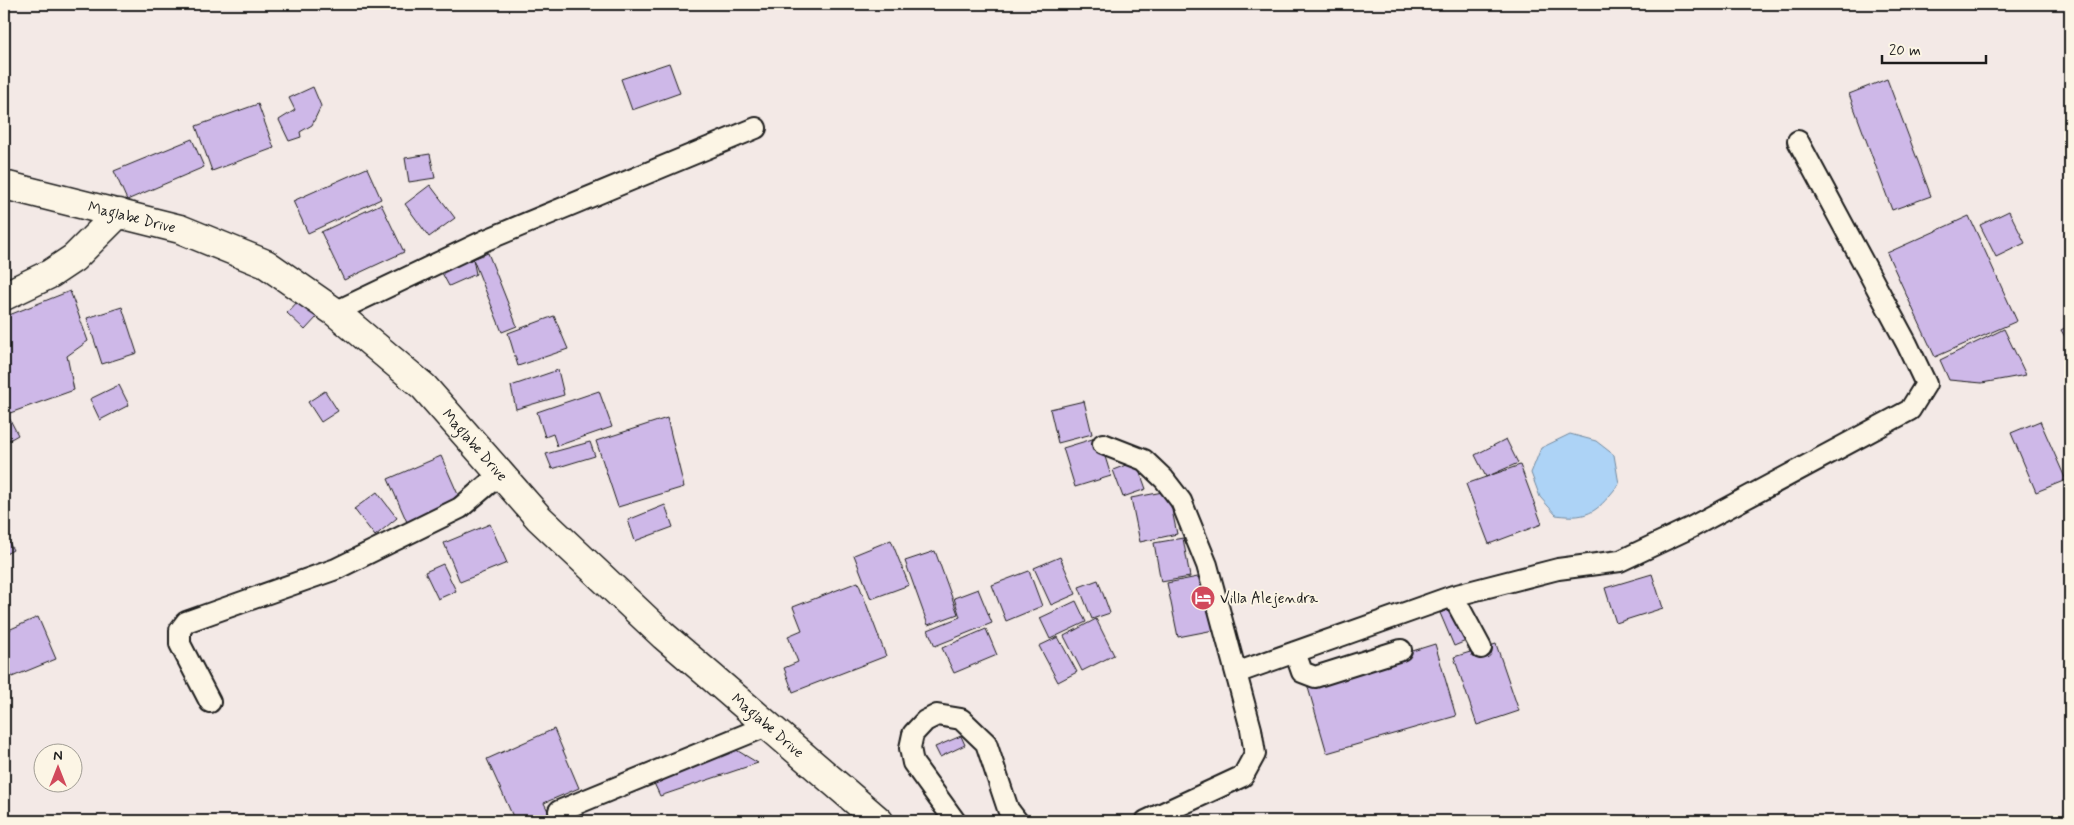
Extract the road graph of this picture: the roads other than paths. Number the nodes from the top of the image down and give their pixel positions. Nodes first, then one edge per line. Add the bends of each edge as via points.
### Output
1 (756, 128) dead end
2 (1798, 141) dead end
3 (4, 185) edge
4 (119, 213) junction
5 (4, 296) edge
6 (335, 312) junction
7 (1103, 444) dead end
8 (500, 474) junction
9 (1453, 596) junction
10 (1481, 648) dead end
11 (1401, 650) dead end
12 (1295, 652) junction
13 (1236, 673) junction
14 (210, 702) dead end
15 (769, 725) junction
16 (559, 811) dead end
17 (879, 821) edge
18 (955, 821) edge
19 (1016, 821) edge
20 (1146, 821) edge

1 - 6 lane via 486,240
2 - 9 lane via 1908,344 1926,384 1910,410 1690,528 1620,561 1558,569
3 - 4 main road, Maglabe Drive
4 - 5 main road via 74,258 50,274
4 - 6 main road, Maglabe Drive via 180,229 266,264
6 - 8 main road, Maglabe Drive via 424,387
7 - 13 lane via 1144,460 1181,500 1207,565
8 - 14 lane via 460,508 336,569 186,622 180,630 180,644
8 - 15 main road, Maglabe Drive via 539,518 664,636
9 - 10 lane
9 - 12 lane
11 - 12 lane via 1315,677 1302,672
12 - 13 lane
13 - 20 lane via 1255,754 1243,776
15 - 16 lane
15 - 17 main road, Maglabe Drive
18 - 19 lane via 913,762 910,748 913,734 925,721 937,715 962,719 986,743 1008,809

